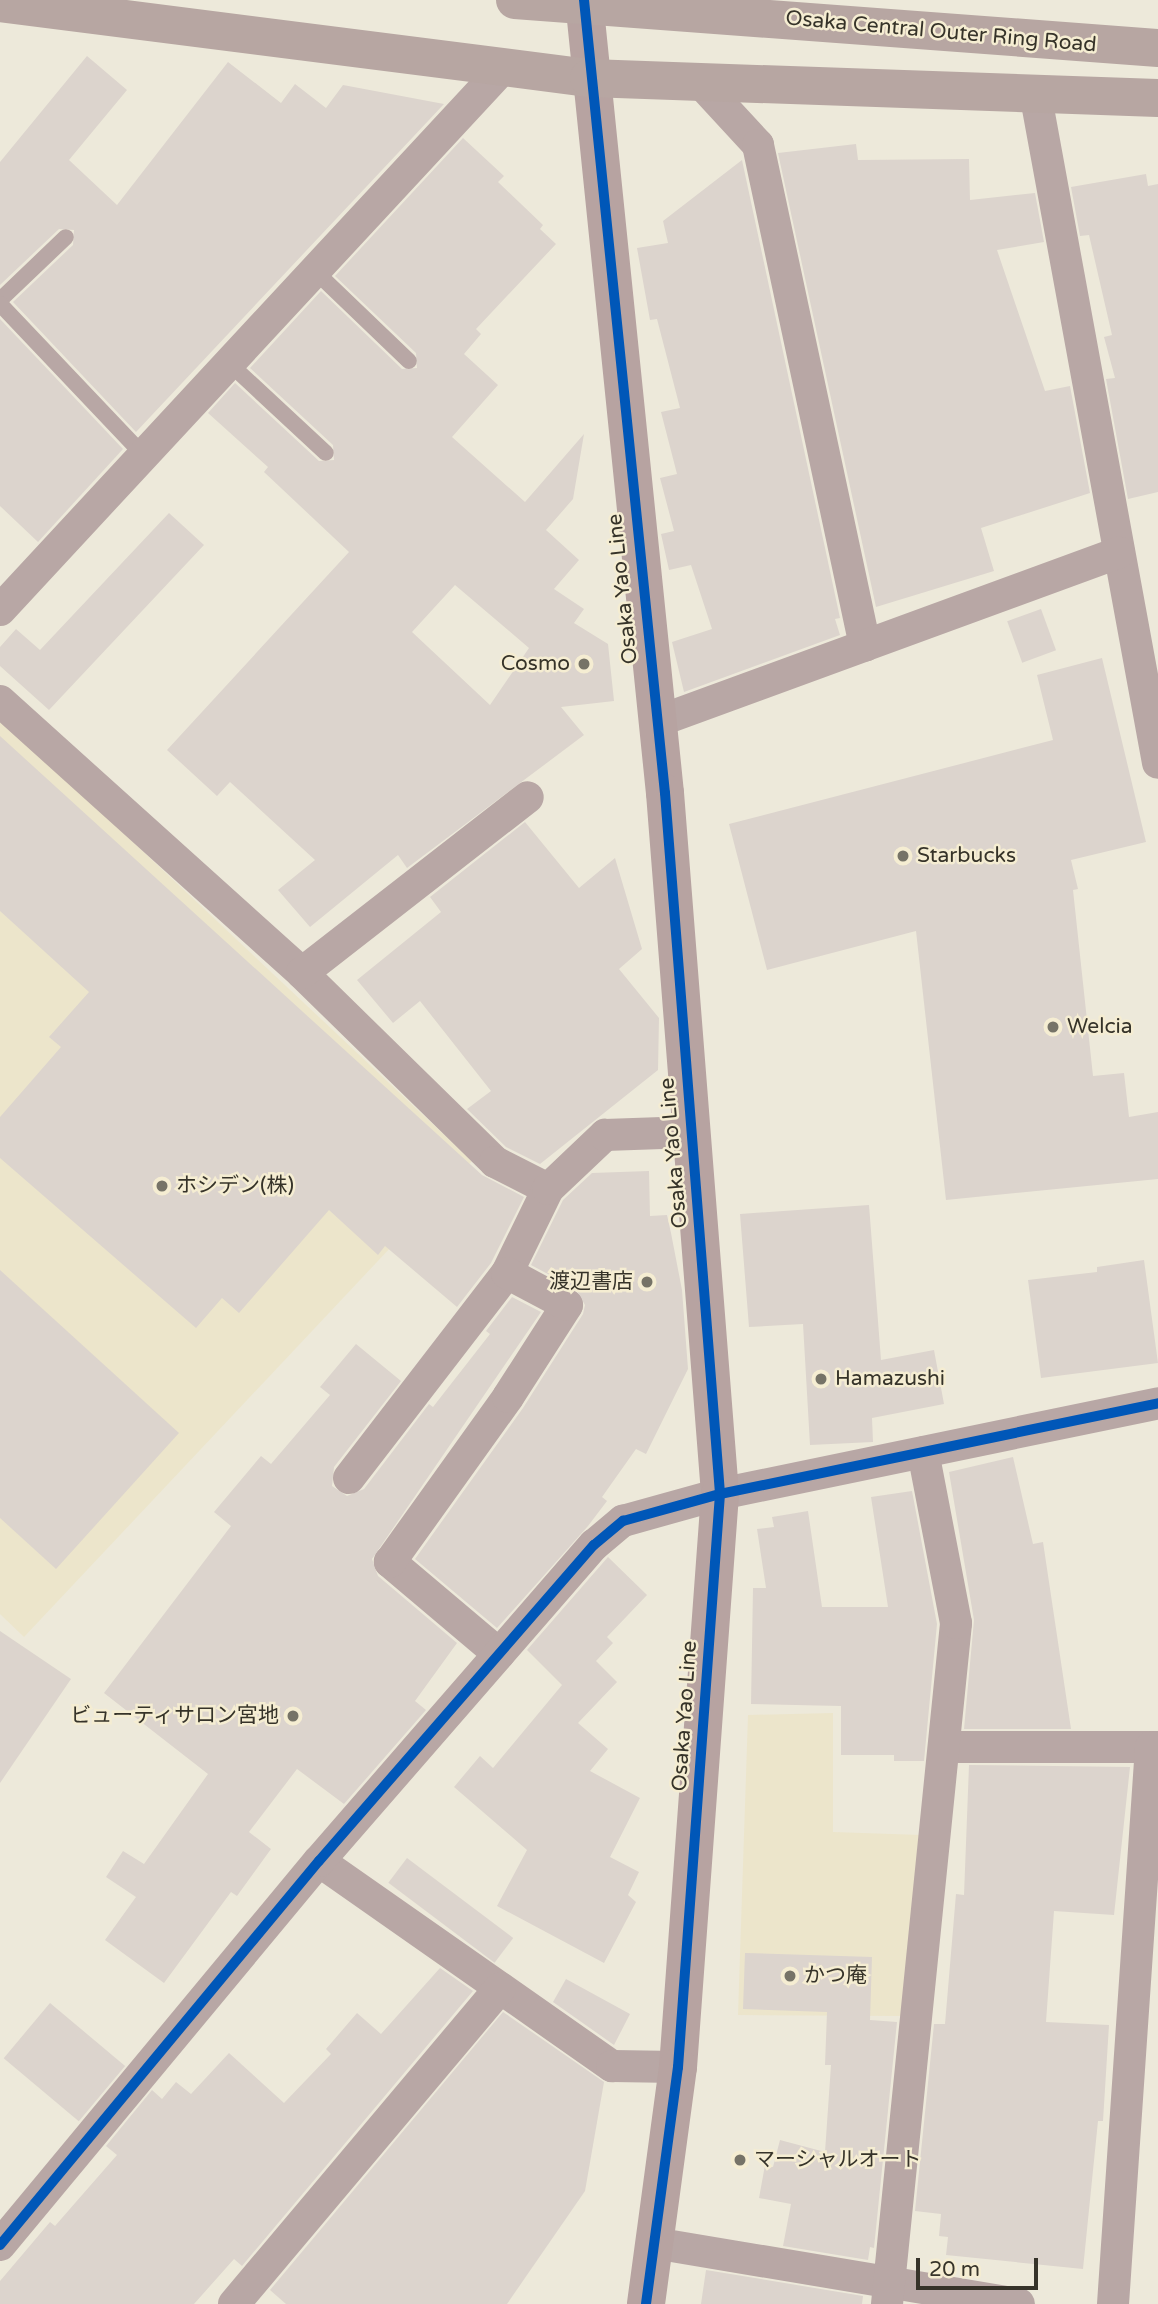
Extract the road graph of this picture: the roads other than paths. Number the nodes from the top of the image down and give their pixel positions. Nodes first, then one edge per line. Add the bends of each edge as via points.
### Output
1 (515, 0) edge
2 (584, 0) edge
3 (0, 3) edge
4 (1158, 48) edge
5 (503, 68) junction
6 (589, 78) junction
7 (699, 81) junction
8 (1035, 92) junction
9 (1158, 98) edge
10 (66, 237) dead end
11 (315, 271) junction
12 (0, 302) edge
13 (409, 361) dead end
14 (229, 363) junction
15 (326, 453) dead end
16 (144, 456) junction
17 (1119, 553) junction
18 (1, 610) edge
19 (1147, 636) edge
20 (865, 646) junction
21 (0, 701) edge
22 (656, 722) junction
23 (1158, 763) edge
24 (528, 797) dead end
25 (302, 973) junction
26 (691, 1132) junction
27 (548, 1189) junction
28 (507, 1273) junction
29 (1158, 1403) edge
30 (923, 1451) junction
31 (349, 1478) dead end
32 (720, 1494) junction
33 (499, 1654) junction
34 (946, 1746) junction
35 (1155, 1747) edge
36 (319, 1861) junction
37 (500, 1988) junction
38 (678, 2067) junction
39 (654, 2243) junction
40 (0, 2245) edge
41 (889, 2292) edge
42 (234, 2304) edge
43 (646, 2304) edge
44 (1018, 2304) edge
45 (1113, 2304) edge

1 - 4 main road, Osaka Central Outer Ring Road, bridge
2 - 6 main road, Osaka Yao Line
3 - 5 main road
5 - 6 main road
5 - 11 street
6 - 7 main road
6 - 22 main road, Osaka Yao Line
7 - 8 main road
7 - 20 street via 758,145
8 - 9 main road
8 - 17 street
10 - 12 lane
11 - 13 lane
11 - 14 street
12 - 16 lane
14 - 15 lane
14 - 16 street
16 - 18 street
17 - 19 street
17 - 20 street
19 - 23 street
20 - 22 street
21 - 25 street
22 - 26 main road, Osaka Yao Line
24 - 25 street
25 - 27 street via 495,1162
26 - 27 street via 606,1135
26 - 32 main road, Osaka Yao Line
27 - 28 street
28 - 31 street
28 - 33 street via 566,1305 508,1397 390,1562
29 - 30 street
30 - 32 street
30 - 34 street via 956,1623
32 - 33 street via 623,1521 594,1545
32 - 38 main road, Osaka Yao Line
33 - 36 street
34 - 35 street
34 - 41 street
35 - 45 street
36 - 37 street
36 - 40 street
37 - 38 street via 612,2066
37 - 42 street
38 - 39 main road, Osaka Yao Line
39 - 41 street
39 - 43 main road, Osaka Yao Line
41 - 44 street

